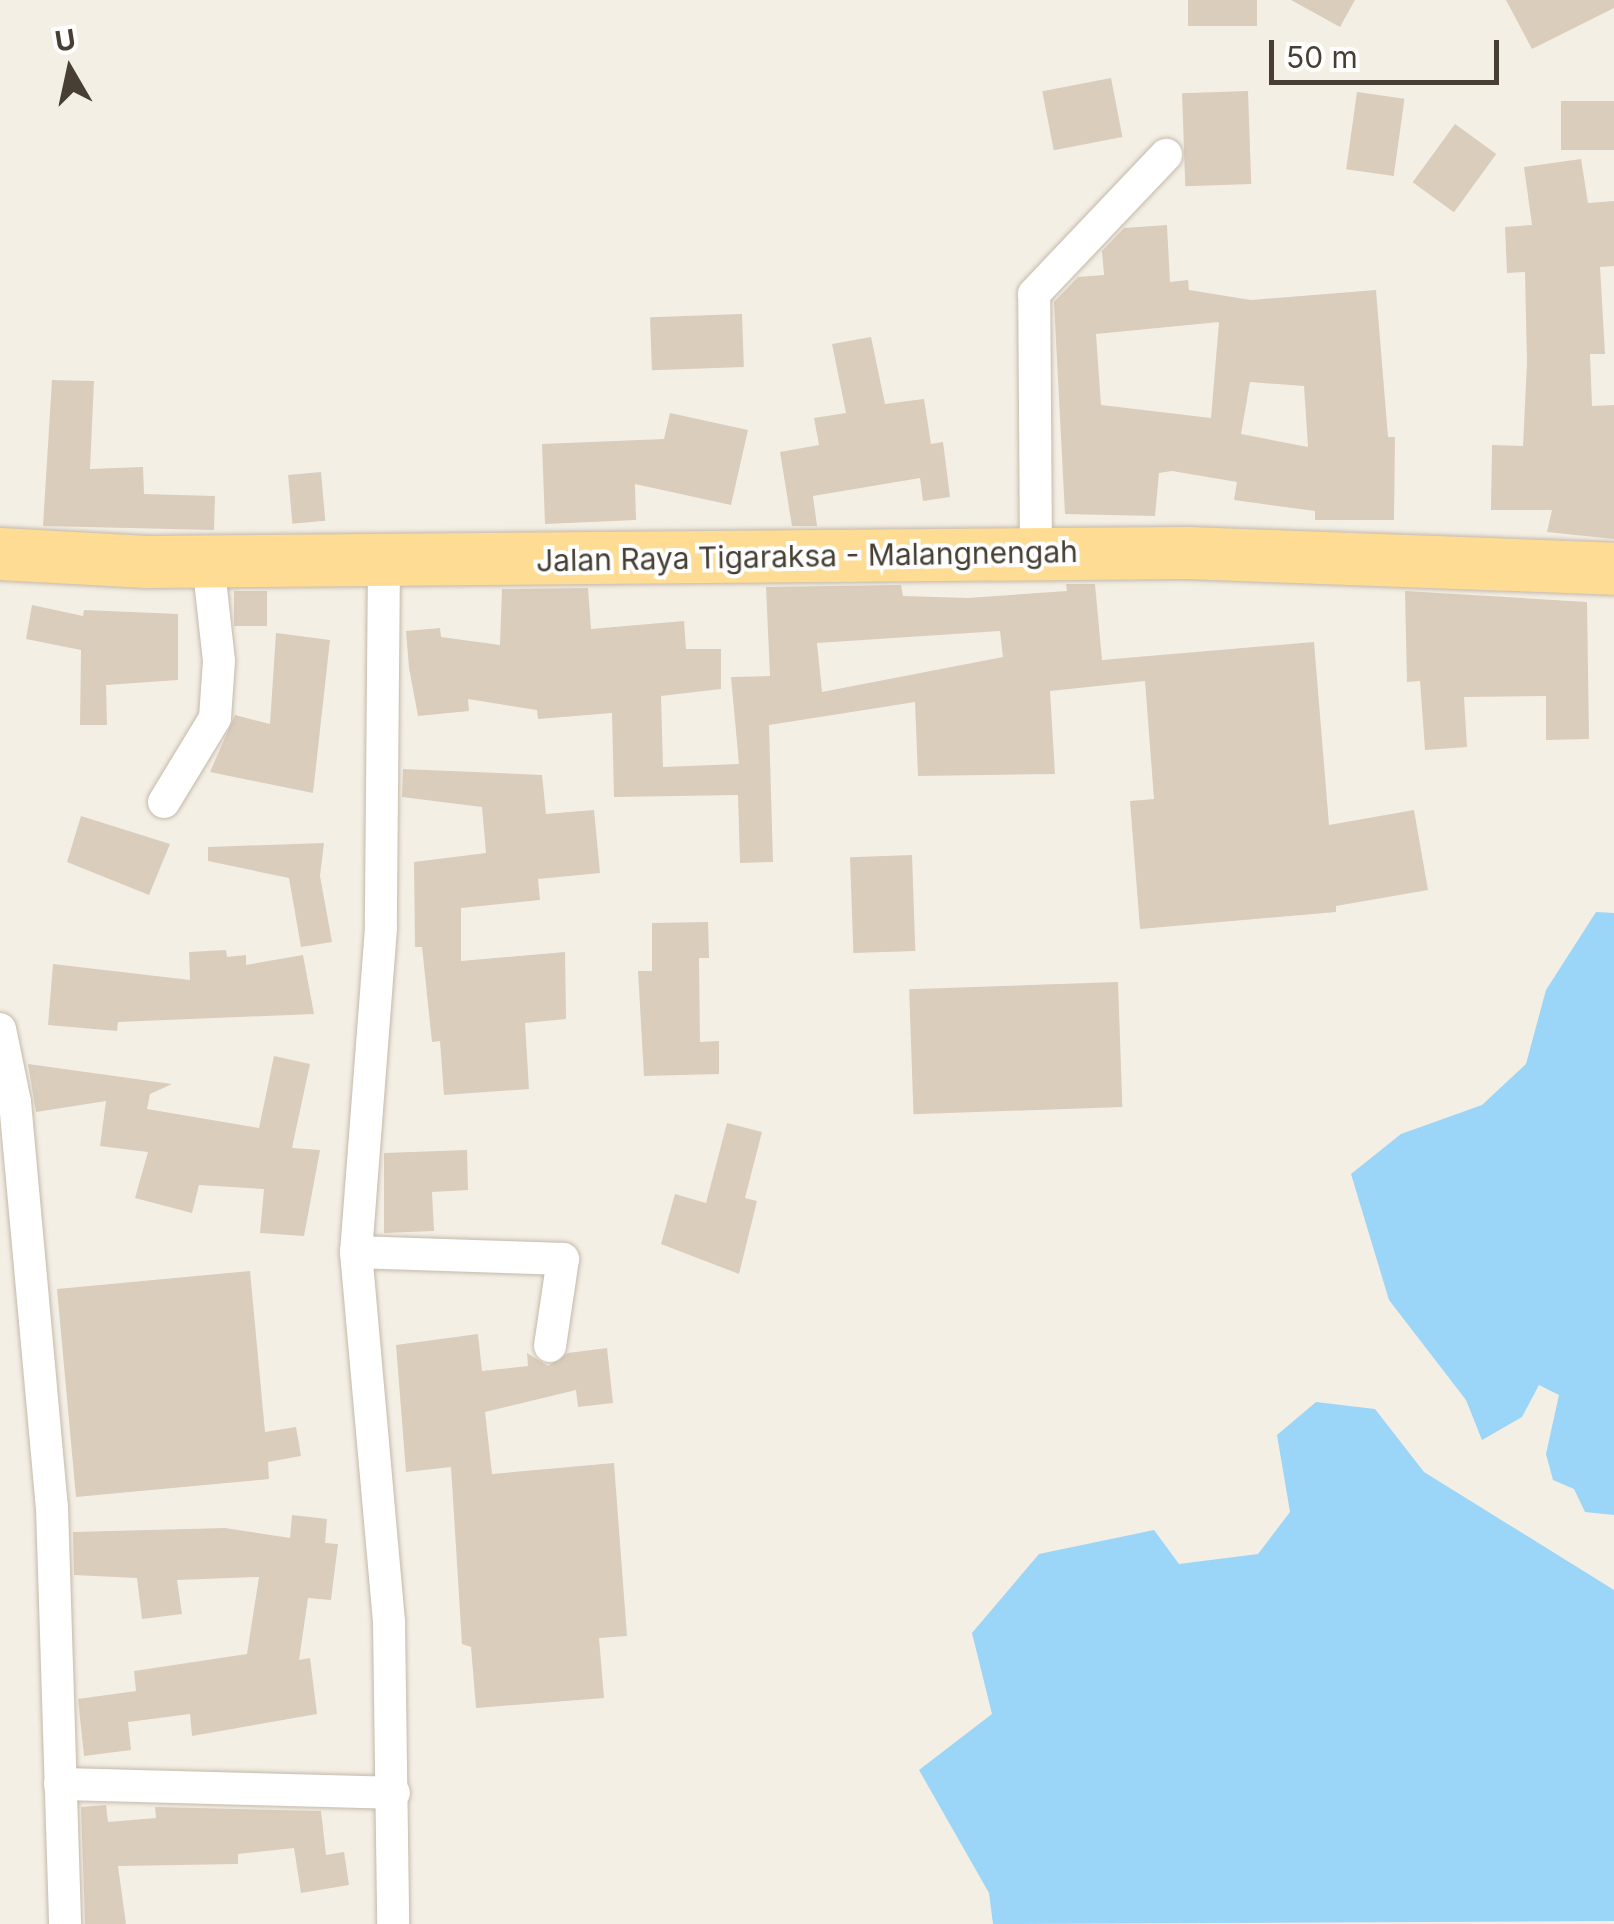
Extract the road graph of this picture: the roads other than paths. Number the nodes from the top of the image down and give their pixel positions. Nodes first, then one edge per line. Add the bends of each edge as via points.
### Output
1 (1166, 155) dead end
2 (1036, 552) junction
3 (0, 554) edge
4 (208, 561) junction
5 (384, 562) junction
6 (1614, 569) edge
7 (164, 802) dead end
8 (0, 1029) edge
9 (356, 1252) junction
10 (550, 1346) dead end
11 (60, 1784) junction
12 (394, 1793) junction
13 (65, 1924) edge
14 (393, 1924) edge

1 - 2 street via 1034,294
2 - 5 main road, Jalan Raya Tigaraksa - Malangnengah
2 - 6 main road, Jalan Raya Tigaraksa - Malangnengah
3 - 4 main road, Jalan Raya Tigaraksa - Malangnengah
4 - 5 main road, Jalan Raya Tigaraksa - Malangnengah
4 - 7 street via 219,662 215,718
5 - 9 street via 382,910
8 - 11 street via 14,1102 52,1507
9 - 10 street via 562,1260
9 - 12 street via 389,1622
11 - 12 street
11 - 13 street
12 - 14 street

